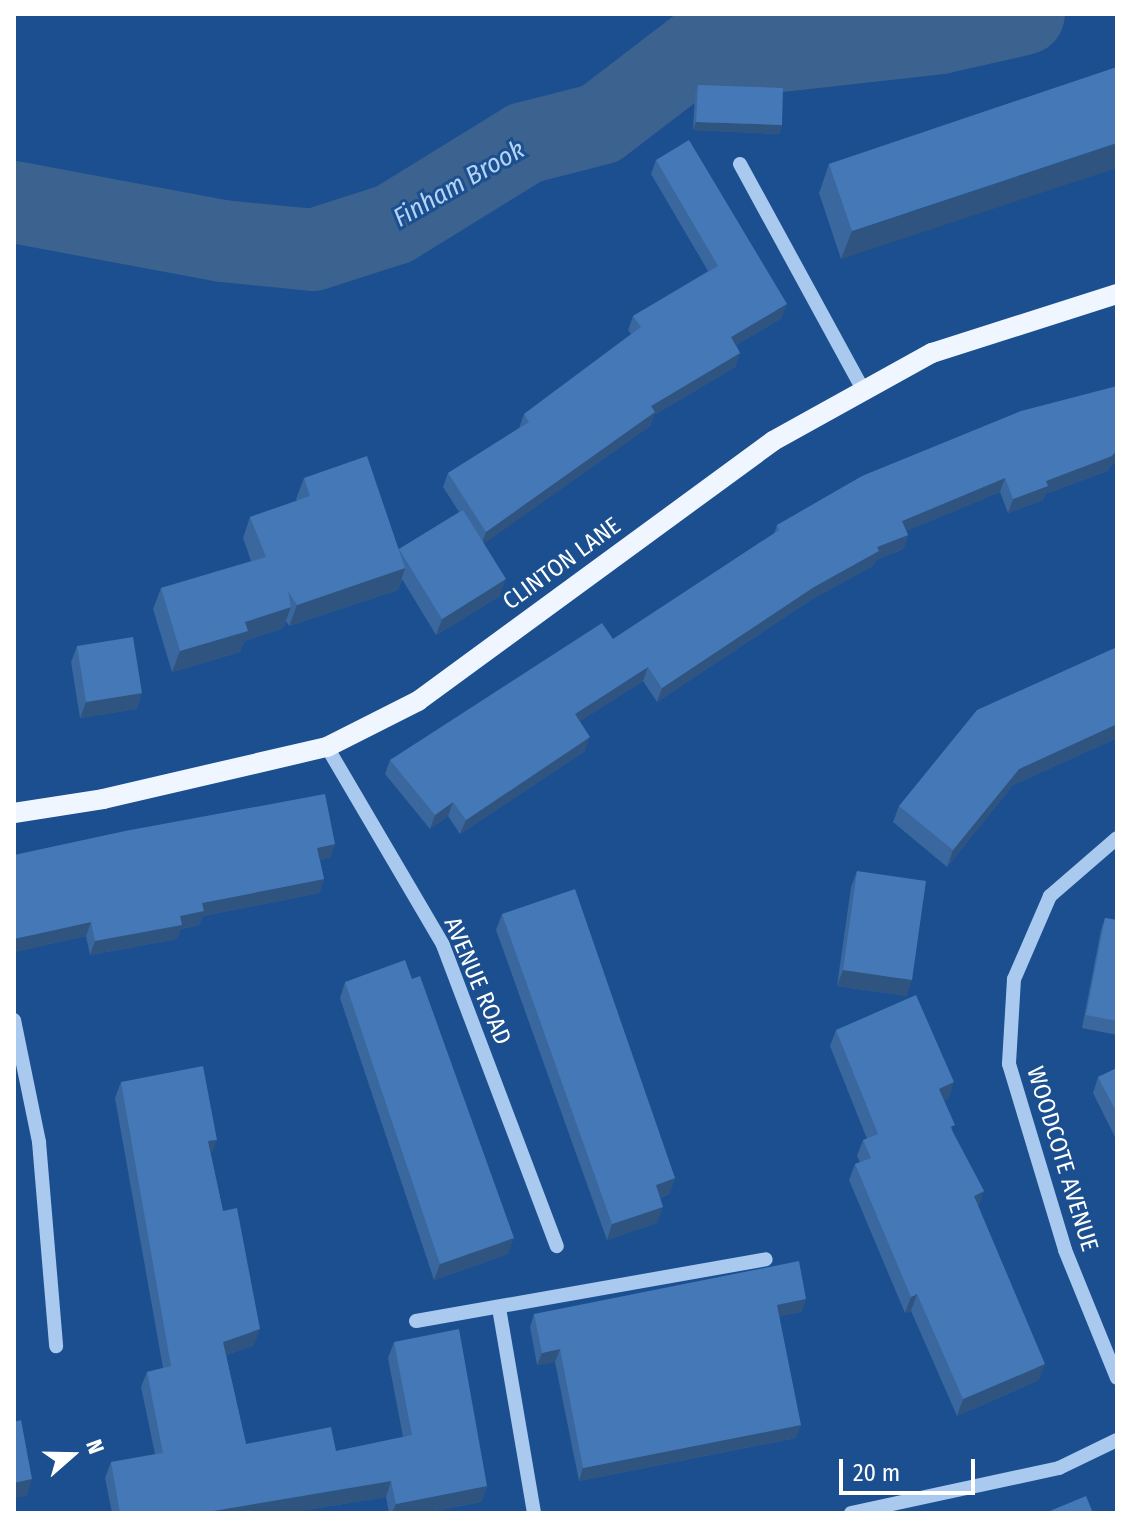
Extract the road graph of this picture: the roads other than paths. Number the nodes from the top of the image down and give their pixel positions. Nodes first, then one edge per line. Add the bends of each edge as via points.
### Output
1 (740, 164) dead end
2 (1117, 294) edge
3 (864, 391) junction
4 (327, 747) junction
5 (14, 813) edge
6 (1117, 838) edge
7 (14, 1020) edge
8 (557, 1246) dead end
9 (766, 1259) dead end
10 (499, 1308) junction
11 (416, 1321) dead end
12 (56, 1346) dead end
13 (1117, 1378) edge
14 (1117, 1440) edge
15 (534, 1513) edge
16 (851, 1513) edge

1 - 3 street
2 - 3 main road, CLINTON LANE via 932,353
3 - 4 main road, CLINTON LANE via 773,441 418,701
4 - 5 main road, CLINTON LANE via 103,799
4 - 8 street, AVENUE ROAD via 443,945
6 - 13 street, WOODCOTE AVENUE via 1050,896 1014,979 1009,1064 1065,1250
7 - 12 street via 39,1142
9 - 10 street
10 - 11 street
10 - 15 street
14 - 16 street via 1059,1468

